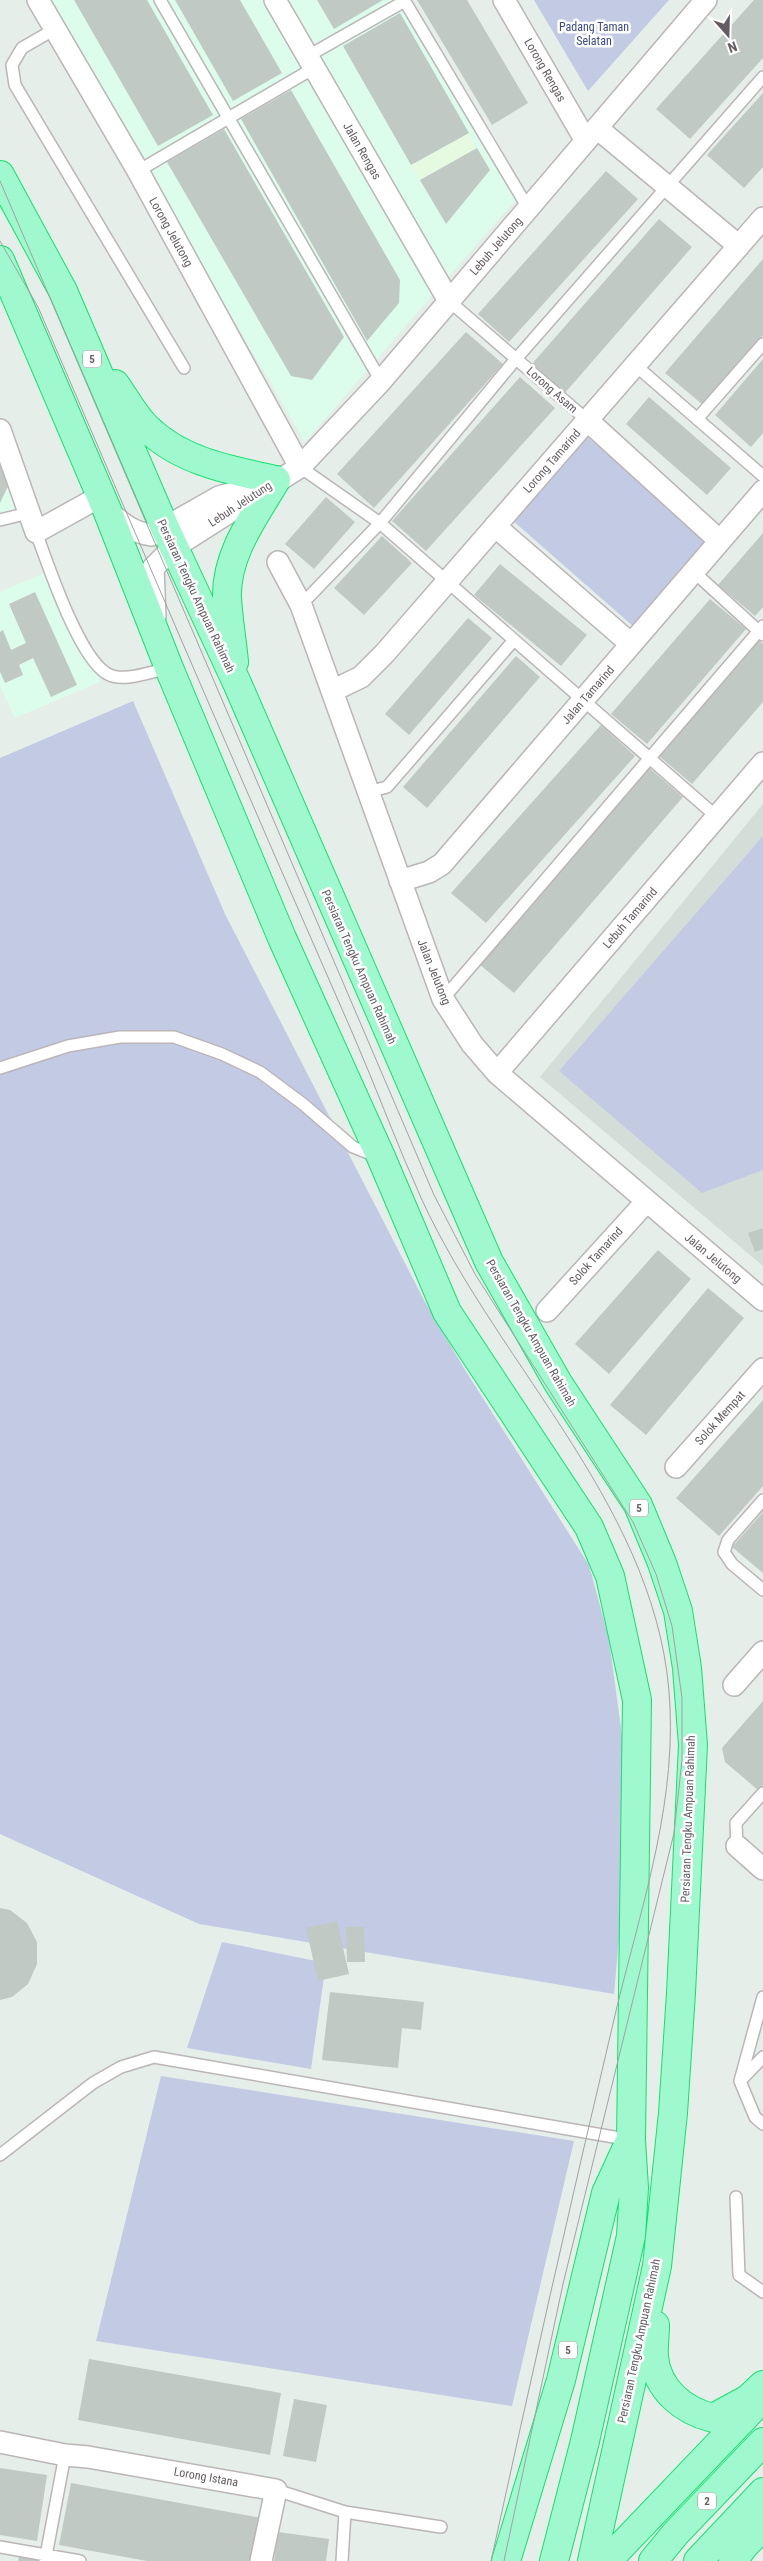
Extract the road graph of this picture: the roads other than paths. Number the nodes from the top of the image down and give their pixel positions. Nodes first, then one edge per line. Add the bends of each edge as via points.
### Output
1 (38, 0) edge
2 (160, 0) edge
3 (275, 0) edge
4 (404, 0) edge
5 (504, 0) edge
6 (706, 0) edge
7 (55, 29) junction
8 (311, 62) junction
9 (763, 77) edge
10 (230, 118) junction
11 (592, 134) junction
12 (138, 171) junction
13 (0, 175) edge
14 (667, 186) junction
15 (528, 208) junction
16 (763, 218) edge
17 (739, 246) junction
18 (0, 260) edge
19 (63, 291) junction
20 (449, 301) junction
21 (763, 344) edge
22 (516, 359) junction
23 (635, 364) junction
24 (184, 368) dead end
25 (381, 381) junction
26 (698, 419) junction
27 (587, 420) junction
28 (0, 430) edge
29 (300, 466) junction
30 (763, 476) edge
31 (276, 480) junction
32 (763, 491) edge
33 (104, 503) junction
34 (29, 513) junction
35 (0, 520) edge
36 (380, 523) junction
37 (495, 526) junction
38 (36, 532) junction
39 (169, 538) junction
40 (720, 541) junction
41 (278, 562) dead end
42 (694, 572) junction
43 (447, 581) junction
44 (301, 605) junction
45 (762, 630) edge
46 (156, 632) junction
47 (514, 640) junction
48 (631, 644) junction
49 (169, 668) junction
50 (237, 684) junction
51 (332, 691) junction
52 (582, 701) junction
53 (650, 759) junction
54 (763, 763) edge
55 (368, 792) junction
56 (717, 817) junction
57 (400, 881) junction
58 (443, 999) junction
59 (0, 1068) edge
60 (497, 1073) junction
61 (381, 1157) junction
62 (646, 1202) junction
63 (761, 1296) edge
64 (547, 1311) dead end
65 (763, 1370) edge
66 (676, 1468) dead end
67 (763, 1500) edge
68 (763, 1590) edge
69 (763, 1652) edge
70 (734, 1685) dead end
71 (763, 1793) edge
72 (737, 1846) joint
73 (763, 1869) edge
74 (763, 1997) edge
75 (763, 2057) edge
76 (740, 2081) junction
77 (763, 2124) edge
78 (631, 2140) junction
79 (0, 2155) edge
80 (736, 2197) dead end
81 (657, 2266) junction
82 (763, 2292) edge
83 (763, 2385) edge
84 (763, 2398) edge
85 (0, 2442) edge
86 (763, 2442) edge
87 (65, 2455) junction
88 (276, 2490) junction
89 (675, 2490) junction
90 (763, 2492) edge
91 (345, 2512) junction
92 (763, 2526) edge
93 (441, 2527) dead end
94 (0, 2547) edge
95 (734, 2556) edge
96 (46, 2557) edge
97 (80, 2561) edge
98 (261, 2561) edge
99 (342, 2561) edge
100 (506, 2561) edge
101 (554, 2561) edge
102 (592, 2561) edge
103 (608, 2561) edge
104 (643, 2561) edge
105 (653, 2561) edge
106 (698, 2561) edge

1 - 7 street, Lorong Jelutong
2 - 10 lane
3 - 8 street, Jalan Rengas
4 - 8 lane
4 - 15 lane
5 - 11 street, Lorong Rengas
6 - 11 street, Lebuh Jelutong
7 - 12 street, Lorong Jelutong
7 - 24 lane via 22,48 12,65 15,85
8 - 10 lane
8 - 20 street, Jalan Rengas
9 - 14 lane
10 - 12 lane
10 - 25 lane
11 - 14 street
11 - 15 street, Lebuh Jelutong
12 - 29 street, Lorong Jelutong
13 - 19 highway, Persiaran Tengku Ampuan Rahimah / 5
14 - 17 street
14 - 22 lane
15 - 20 street, Lebuh Jelutong
16 - 17 street, Lorong Tamarind
17 - 23 street, Lorong Tamarind
18 - 33 highway, 5
19 - 31 highway via 116,385 145,426 163,442 201,461
19 - 39 highway, Persiaran Tengku Ampuan Rahimah / 5
20 - 22 lane, Lorong Asam
20 - 25 street, Lebuh Jelutong
21 - 26 lane
22 - 27 lane, Lorong Asam
22 - 36 lane
23 - 26 lane
23 - 27 street, Lorong Tamarind
25 - 29 street, Lebuh Jelutong
26 - 30 lane
27 - 37 street, Lorong Tamarind
27 - 40 street, Lorong Asam
28 - 34 street
29 - 31 street, Lebuh Jelutong
29 - 36 lane
31 - 39 street, Lebuh Jelutung
31 - 50 highway via 240,542 229,574 227,596
32 - 40 street, Jalan Tamarind
33 - 38 street
33 - 39 street, Lebuh Jelutung via 124,526 141,534
33 - 46 highway, 5
34 - 35 lane
34 - 38 street
36 - 43 lane
36 - 44 lane
37 - 43 street, Lorong Tamarind
37 - 48 street
38 - 49 lane via 62,604 92,659 106,673 122,677
39 - 46 street, Lebuh Jelutung via 153,568
39 - 50 highway, Persiaran Tengku Ampuan Rahimah / 5
40 - 42 street, Jalan Tamarind
41 - 44 street, Jalan Jelutong
42 - 45 lane
42 - 48 street, Jalan Tamarind
43 - 47 lane
43 - 51 street, Lorong Tamarind via 362,677
44 - 51 street, Jalan Jelutong
45 - 53 lane
46 - 49 highway, 5
47 - 52 lane
47 - 55 lane via 387,786
48 - 52 street, Jalan Tamarind
49 - 61 highway, 5 via 282,938
50 - 81 highway, Persiaran Tengku Ampuan Rahimah / 5 via 489,1262 558,1383 638,1505 678,1611 687,1668 693,1745 673,2114
51 - 55 street, Jalan Jelutong
52 - 53 lane
52 - 57 street, Jalan Tamarind via 442,864 429,872
53 - 56 lane
53 - 58 lane
54 - 56 street, Lebuh Tamarind
55 - 57 street, Jalan Jelutong
56 - 60 street, Lebuh Tamarind
57 - 58 street, Jalan Jelutong
58 - 60 street, Jalan Jelutong via 472,1044
59 - 61 lane via 68,1046 120,1037 174,1037 260,1072 352,1147
60 - 62 street, Jalan Jelutong
61 - 78 highway, 5 via 448,1312 589,1527 610,1576 637,1700
62 - 63 street, Jalan Jelutong
62 - 64 street, Solok Tamarind
65 - 66 street, Solok Mempat
67 - 68 lane via 728,1540 724,1552 732,1564
69 - 70 street
71 - 72 lane via 736,1822
72 - 73 street
74 - 76 lane
75 - 76 lane
76 - 77 lane via 755,2117
78 - 79 lane via 154,2057 121,2067 93,2083
78 - 100 highway, 5 via 606,2193 561,2380
78 - 101 highway, 5 via 634,2188 631,2236 585,2441
80 - 82 lane via 739,2275
81 - 83 highway via 654,2358 662,2384 679,2403 695,2414 713,2418 748,2399
81 - 102 highway, Persiaran Tengku Ampuan Rahimah / 5
84 - 89 highway
85 - 87 street, Lorong Istana
86 - 105 highway, 2
87 - 88 street, Lorong Istana
87 - 96 lane
88 - 91 lane
88 - 98 street
89 - 103 highway
89 - 104 highway via 643,2540
90 - 106 highway
91 - 93 lane
91 - 99 lane
92 - 95 highway
94 - 96 lane
96 - 97 lane

